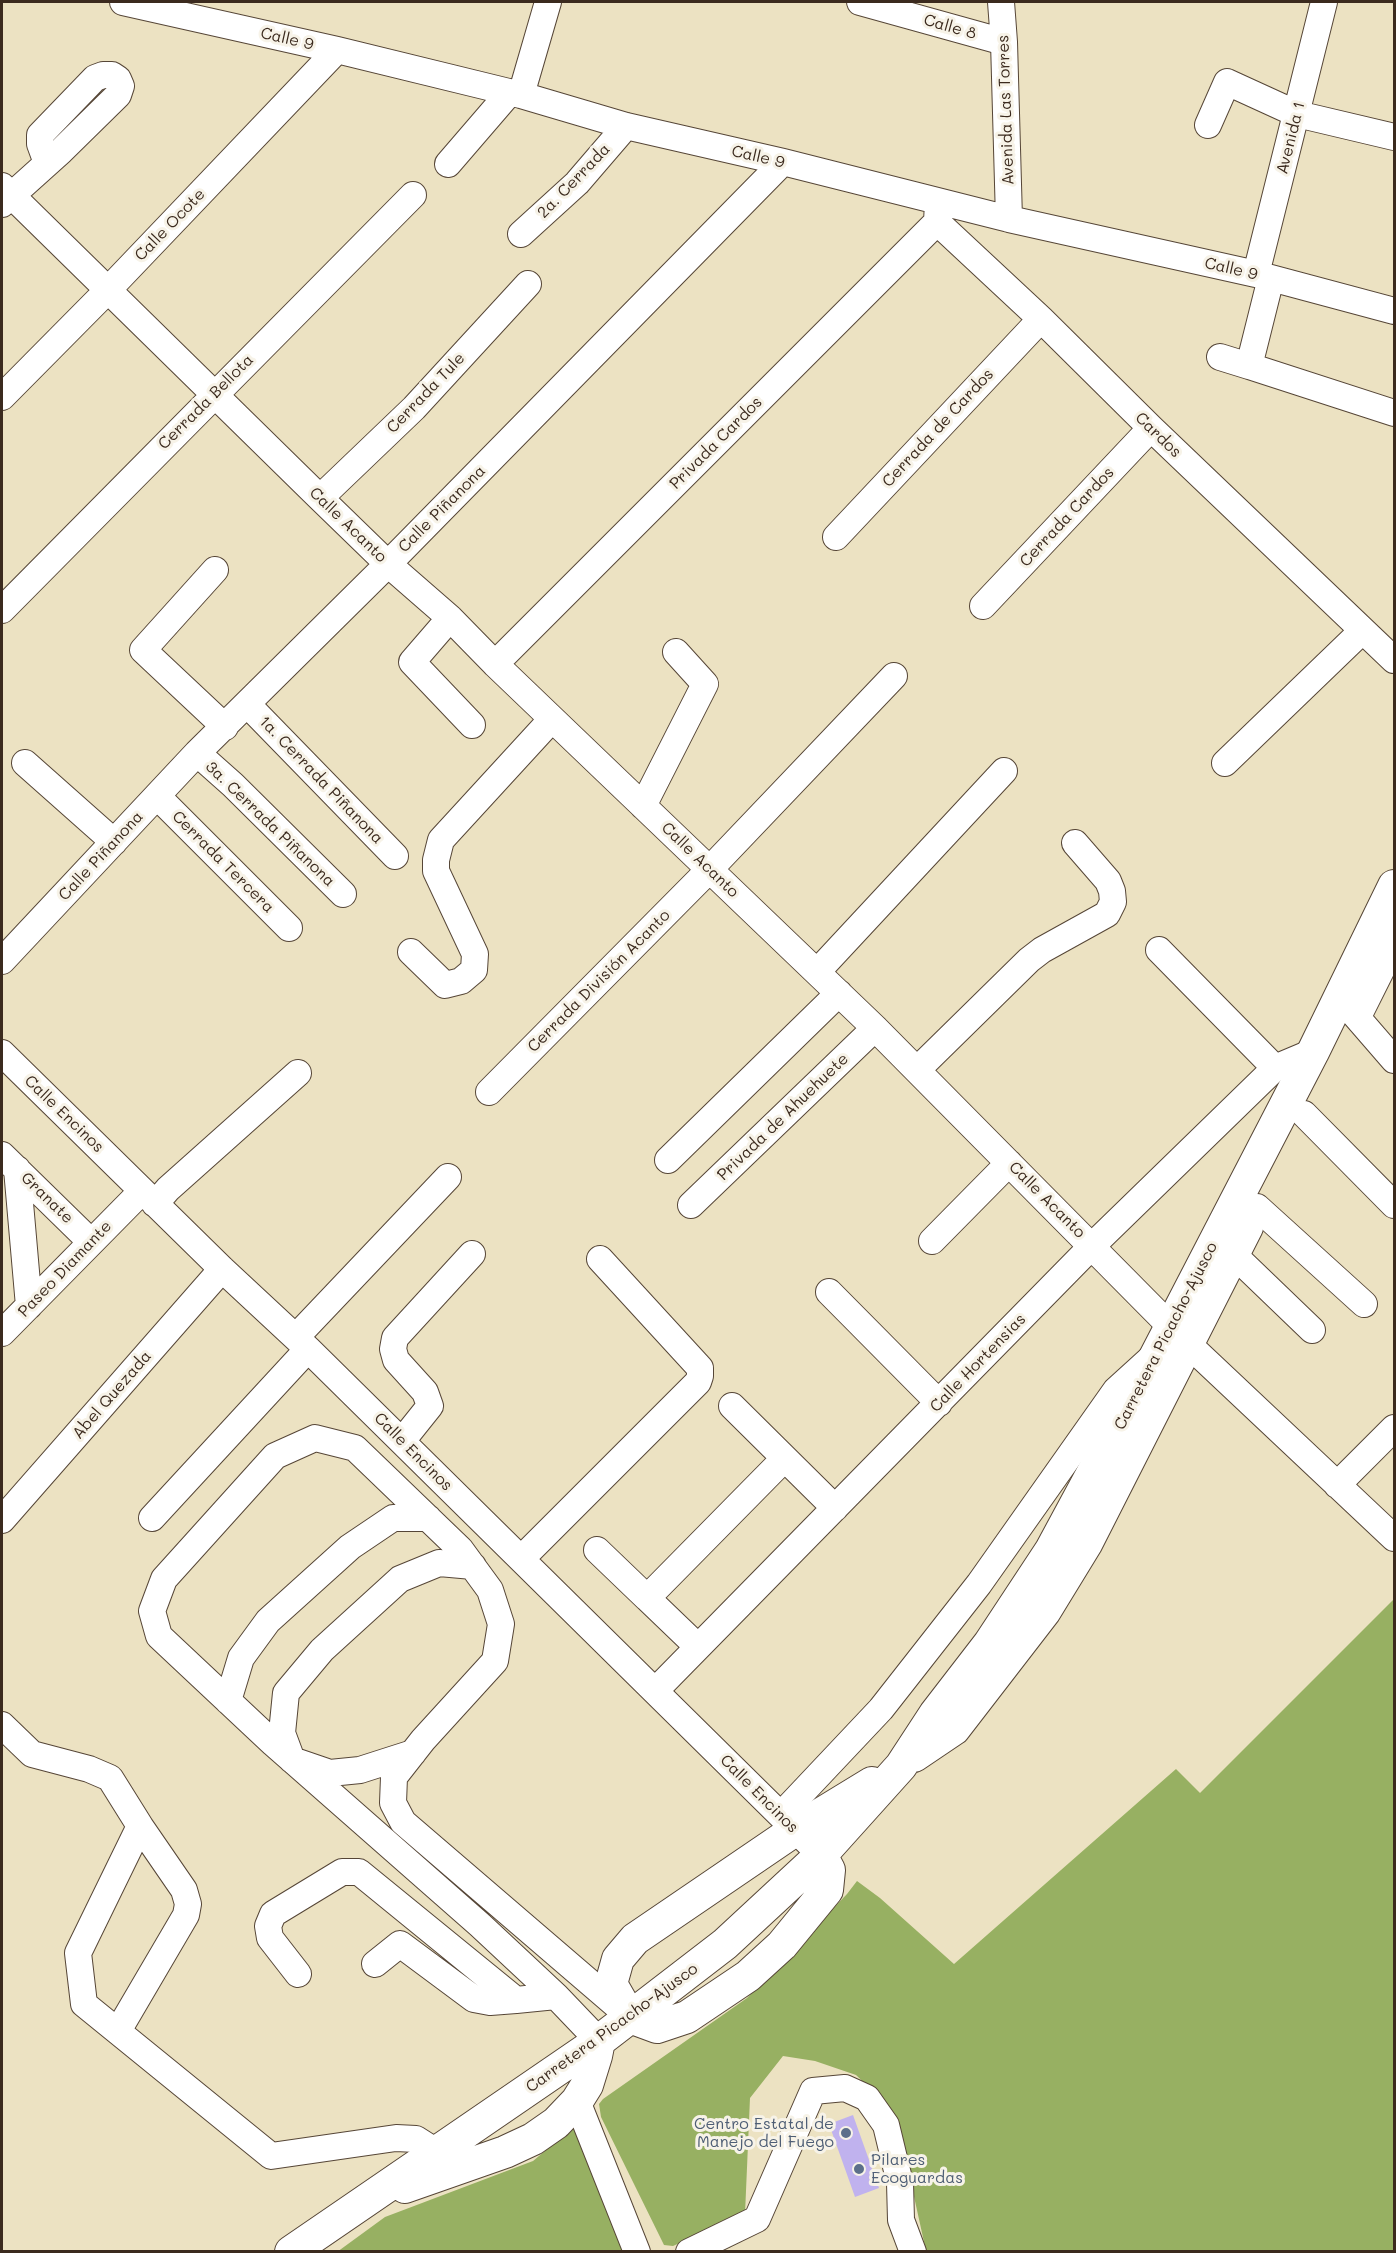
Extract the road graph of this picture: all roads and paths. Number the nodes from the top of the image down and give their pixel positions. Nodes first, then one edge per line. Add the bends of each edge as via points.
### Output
1 (123, 2) edge
2 (548, 2) edge
3 (860, 2) edge
4 (1001, 2) edge
5 (1324, 2) edge
6 (1004, 42) junction
7 (336, 50) junction
8 (516, 94) junction
9 (1297, 114) junction
10 (1208, 125) dead end
11 (626, 126) junction
12 (1395, 137) edge
13 (783, 162) junction
14 (46, 163) dead end
15 (448, 164) dead end
16 (5, 195) edge
17 (413, 195) dead end
18 (938, 212) junction
19 (1009, 219) junction
20 (520, 234) dead end
21 (1264, 276) junction
22 (528, 284) dead end
23 (107, 291) junction
24 (1395, 311) edge
25 (1041, 319) junction
26 (1220, 357) dead end
27 (1249, 366) junction
28 (214, 394) junction
29 (2, 397) edge
30 (1395, 413) edge
31 (1151, 428) junction
32 (320, 498) junction
33 (836, 537) dead end
34 (388, 564) junction
35 (215, 570) dead end
36 (983, 606) dead end
37 (2, 610) edge
38 (450, 618) junction
39 (1362, 631) junction
40 (676, 652) dead end
41 (1395, 660) edge
42 (495, 664) junction
43 (894, 676) dead end
44 (247, 704) junction
45 (552, 719) junction
46 (472, 725) dead end
47 (225, 727) junction
48 (197, 753) junction
49 (24, 763) dead end
50 (1225, 763) dead end
51 (1004, 771) dead end
52 (157, 796) junction
53 (643, 806) junction
54 (114, 842) junction
55 (1075, 843) dead end
56 (395, 856) dead end
57 (710, 869) junction
58 (1395, 886) edge
59 (343, 894) dead end
60 (289, 928) dead end
61 (1395, 938) edge
62 (1159, 951) dead end
63 (411, 952) dead end
64 (2, 961) edge
65 (817, 972) junction
66 (839, 993) junction
67 (1355, 1015) junction
68 (875, 1028) junction
69 (1313, 1052) junction
70 (2, 1053) edge
71 (1395, 1060) edge
72 (1275, 1068) junction
73 (917, 1070) junction
74 (298, 1073) dead end
75 (489, 1092) dead end
76 (1304, 1114) junction
77 (668, 1160) dead end
78 (9, 1162) edge
79 (1009, 1163) junction
80 (448, 1177) dead end
81 (141, 1200) junction
82 (691, 1205) dead end
83 (1395, 1205) edge
84 (1257, 1207) junction
85 (932, 1240) dead end
86 (91, 1242) junction
87 (1092, 1246) junction
88 (472, 1254) dead end
89 (1233, 1254) junction
90 (600, 1259) dead end
91 (222, 1269) junction
92 (829, 1292) dead end
93 (1364, 1304) dead end
94 (29, 1306) junction
95 (1312, 1330) dead end
96 (2, 1333) edge
97 (1173, 1341) junction
98 (302, 1343) junction
99 (939, 1403) junction
100 (732, 1406) dead end
101 (1395, 1428) edge
102 (402, 1442) junction
103 (784, 1460) junction
104 (1337, 1485) junction
105 (835, 1508) junction
106 (152, 1518) dead end
107 (428, 1518) junction
108 (2, 1520) edge
109 (1395, 1538) edge
110 (597, 1550) dead end
111 (521, 1559) junction
112 (473, 1566) junction
113 (648, 1599) junction
114 (698, 1647) junction
115 (655, 1691) junction
116 (228, 1701) junction
117 (2, 1725) edge
118 (412, 1753) junction
119 (292, 1760) junction
120 (901, 1766) junction
121 (788, 1822) junction
122 (140, 1826) junction
123 (821, 1855) junction
124 (375, 1965) dead end
125 (298, 1974) dead end
126 (556, 1996) junction
127 (516, 2000) junction
128 (630, 2017) junction
129 (118, 2031) junction
130 (599, 2041) junction
131 (577, 2101) junction
132 (438, 2153) junction
133 (373, 2197) junction
134 (291, 2252) edge
135 (637, 2252) edge
136 (689, 2252) edge
137 (913, 2252) edge

1 - 7 street, Calle 9
2 - 8 street
3 - 6 street, Calle 8
4 - 6 street, Avenida Las Torres
5 - 9 street, Avenida 1
6 - 19 street, Avenida Las Torres
7 - 8 street, Calle 9
7 - 23 street, Calle Ocote
8 - 11 street, Calle 9
8 - 15 street
9 - 10 street via 1227,82
9 - 12 street
9 - 21 street, Avenida 1
11 - 13 street, Calle 9
11 - 20 street, 2a. Cerrada via 577,183
13 - 18 street, Calle 9
13 - 34 street, Calle Piñanona
14 - 16 street
16 - 23 street, Calle Acanto
17 - 28 street, Cerrada Bellota
18 - 19 street, Calle 9
18 - 25 street, Cardos
18 - 42 street, Privada Cardos
19 - 21 street, Calle 9
21 - 24 street, Calle 9
21 - 27 street, Avenida 1
22 - 32 street, Cerrada Tule via 414,408
23 - 28 street, Calle Acanto
23 - 29 street, Calle Ocote
25 - 31 street, Cardos
25 - 33 street, Cerrada de Cardos
26 - 27 street
27 - 30 street
28 - 32 street, Calle Acanto
28 - 37 street, Cerrada Bellota
31 - 36 street, Cerrada Cardos
31 - 39 street, Cardos
32 - 34 street, Calle Acanto
34 - 38 street, Calle Acanto
34 - 44 street, Calle Piñanona
35 - 47 street via 143,650
38 - 42 street, Calle Acanto
38 - 46 street via 412,662
39 - 41 street, Cardos
39 - 50 street
40 - 53 street via 705,684
42 - 45 street, Calle Acanto
43 - 57 street, Cerrada División Acanto
44 - 47 street, Calle Piñanona
44 - 56 street, 1a. Cerrada Piñanona
45 - 53 street, Calle Acanto
45 - 63 street via 441,840 436,871 475,954 474,970 461,981 445,985
47 - 48 street, Calle Piñanona
48 - 52 street, Calle Piñanona
48 - 59 street, 3a. Cerrada Piñanona
49 - 54 street
51 - 65 street
52 - 54 street, Calle Piñanona
52 - 60 street, Cerrada Tercera
53 - 57 street, Calle Acanto
54 - 64 street, Calle Piñanona
55 - 73 street via 1108,881 1113,902 1107,914 1035,955
57 - 65 street, Calle Acanto
57 - 75 street, Cerrada División Acanto
58 - 69 main road, Carretera Picacho-Ajusco
61 - 67 main road, Carretera Picacho-Ajusco
62 - 72 street
65 - 66 street, Calle Acanto
66 - 68 street, Calle Acanto
66 - 77 street
67 - 71 street
67 - 76 main road, Carretera Picacho-Ajusco
68 - 73 street, Calle Acanto
68 - 82 street, Privada de Ahuehuete
69 - 72 street, Calle Hortensias
69 - 97 main road, Carretera Picacho-Ajusco
70 - 81 street, Calle Encinos
72 - 87 street, Calle Hortensias
73 - 79 street, Calle Acanto
74 - 81 street, Paseo Diamante via 168,1189
76 - 83 street
76 - 84 main road, Carretera Picacho-Ajusco
78 - 86 street, Granate
78 - 94 street
79 - 85 street
79 - 87 street, Calle Acanto
80 - 98 street
81 - 86 street, Paseo Diamante
81 - 91 street, Calle Encinos
84 - 89 main road, Carretera Picacho-Ajusco
84 - 93 street
86 - 94 street, Paseo Diamante
87 - 97 street, Calle Acanto
87 - 99 street, Calle Hortensias
88 - 102 street via 395,1338 396,1360 425,1392 430,1406
89 - 95 street
89 - 97 main road, Carretera Picacho-Ajusco
90 - 111 street via 700,1368 700,1376
91 - 98 street, Calle Encinos
91 - 108 street, Abel Quezada
92 - 99 street
94 - 96 street, Paseo Diamante
97 - 104 street, Calle Acanto
97 - 120 main road, Carretera Picacho-Ajusco via 1086,1544 1045,1611 954,1729
97 - 121 street via 1116,1390 979,1584
98 - 102 street, Calle Encinos
98 - 106 street
99 - 105 street, Calle Hortensias
100 - 103 street
101 - 104 street
102 - 111 street, Calle Encinos
103 - 105 street
103 - 113 street
104 - 109 street, Calle Acanto
105 - 114 street, Calle Hortensias
107 - 112 street
107 - 116 street via 393,1518 350,1547 268,1621 241,1658
107 - 116 street via 355,1448 315,1438 275,1456 164,1579 152,1611 159,1636
110 - 113 street
111 - 115 street, Calle Encinos
112 - 118 street via 490,1590 501,1624 495,1661
112 - 119 street via 439,1563 400,1579 322,1650 286,1693 282,1733
113 - 114 street
114 - 115 street, Calle Hortensias
115 - 121 street, Calle Encinos
116 - 119 street
117 - 122 street via 32,1754 110,1778
118 - 119 street via 360,1770 330,1773
118 - 128 street via 394,1777 393,1803 403,1822
119 - 126 street
120 - 121 main road
120 - 123 main road, Carretera Picacho-Ajusco
121 - 123 street, Calle Encinos
121 - 128 main road via 635,1939 618,1959 612,1984
122 - 129 street via 78,1953 84,2004
122 - 129 street via 184,1890 188,1904 186,1915
123 - 128 main road via 829,1870 827,1890 782,1945 748,1976 687,2017 657,2027
124 - 127 street via 400,1944 474,1999
125 - 127 street via 270,1938 268,1926 273,1914 342,1872 359,1872
126 - 127 street
126 - 130 street
128 - 130 main road, Carretera Picacho-Ajusco
129 - 132 street via 270,2156 396,2138 416,2139
130 - 131 main road
130 - 132 main road, Carretera Picacho-Ajusco
131 - 133 main road via 534,2139
131 - 135 street
132 - 133 main road, Carretera Picacho-Ajusco
133 - 134 main road, Carretera Picacho-Ajusco
136 - 137 street via 757,2219 813,2091 844,2088 867,2098 886,2125 900,2183 901,2220

